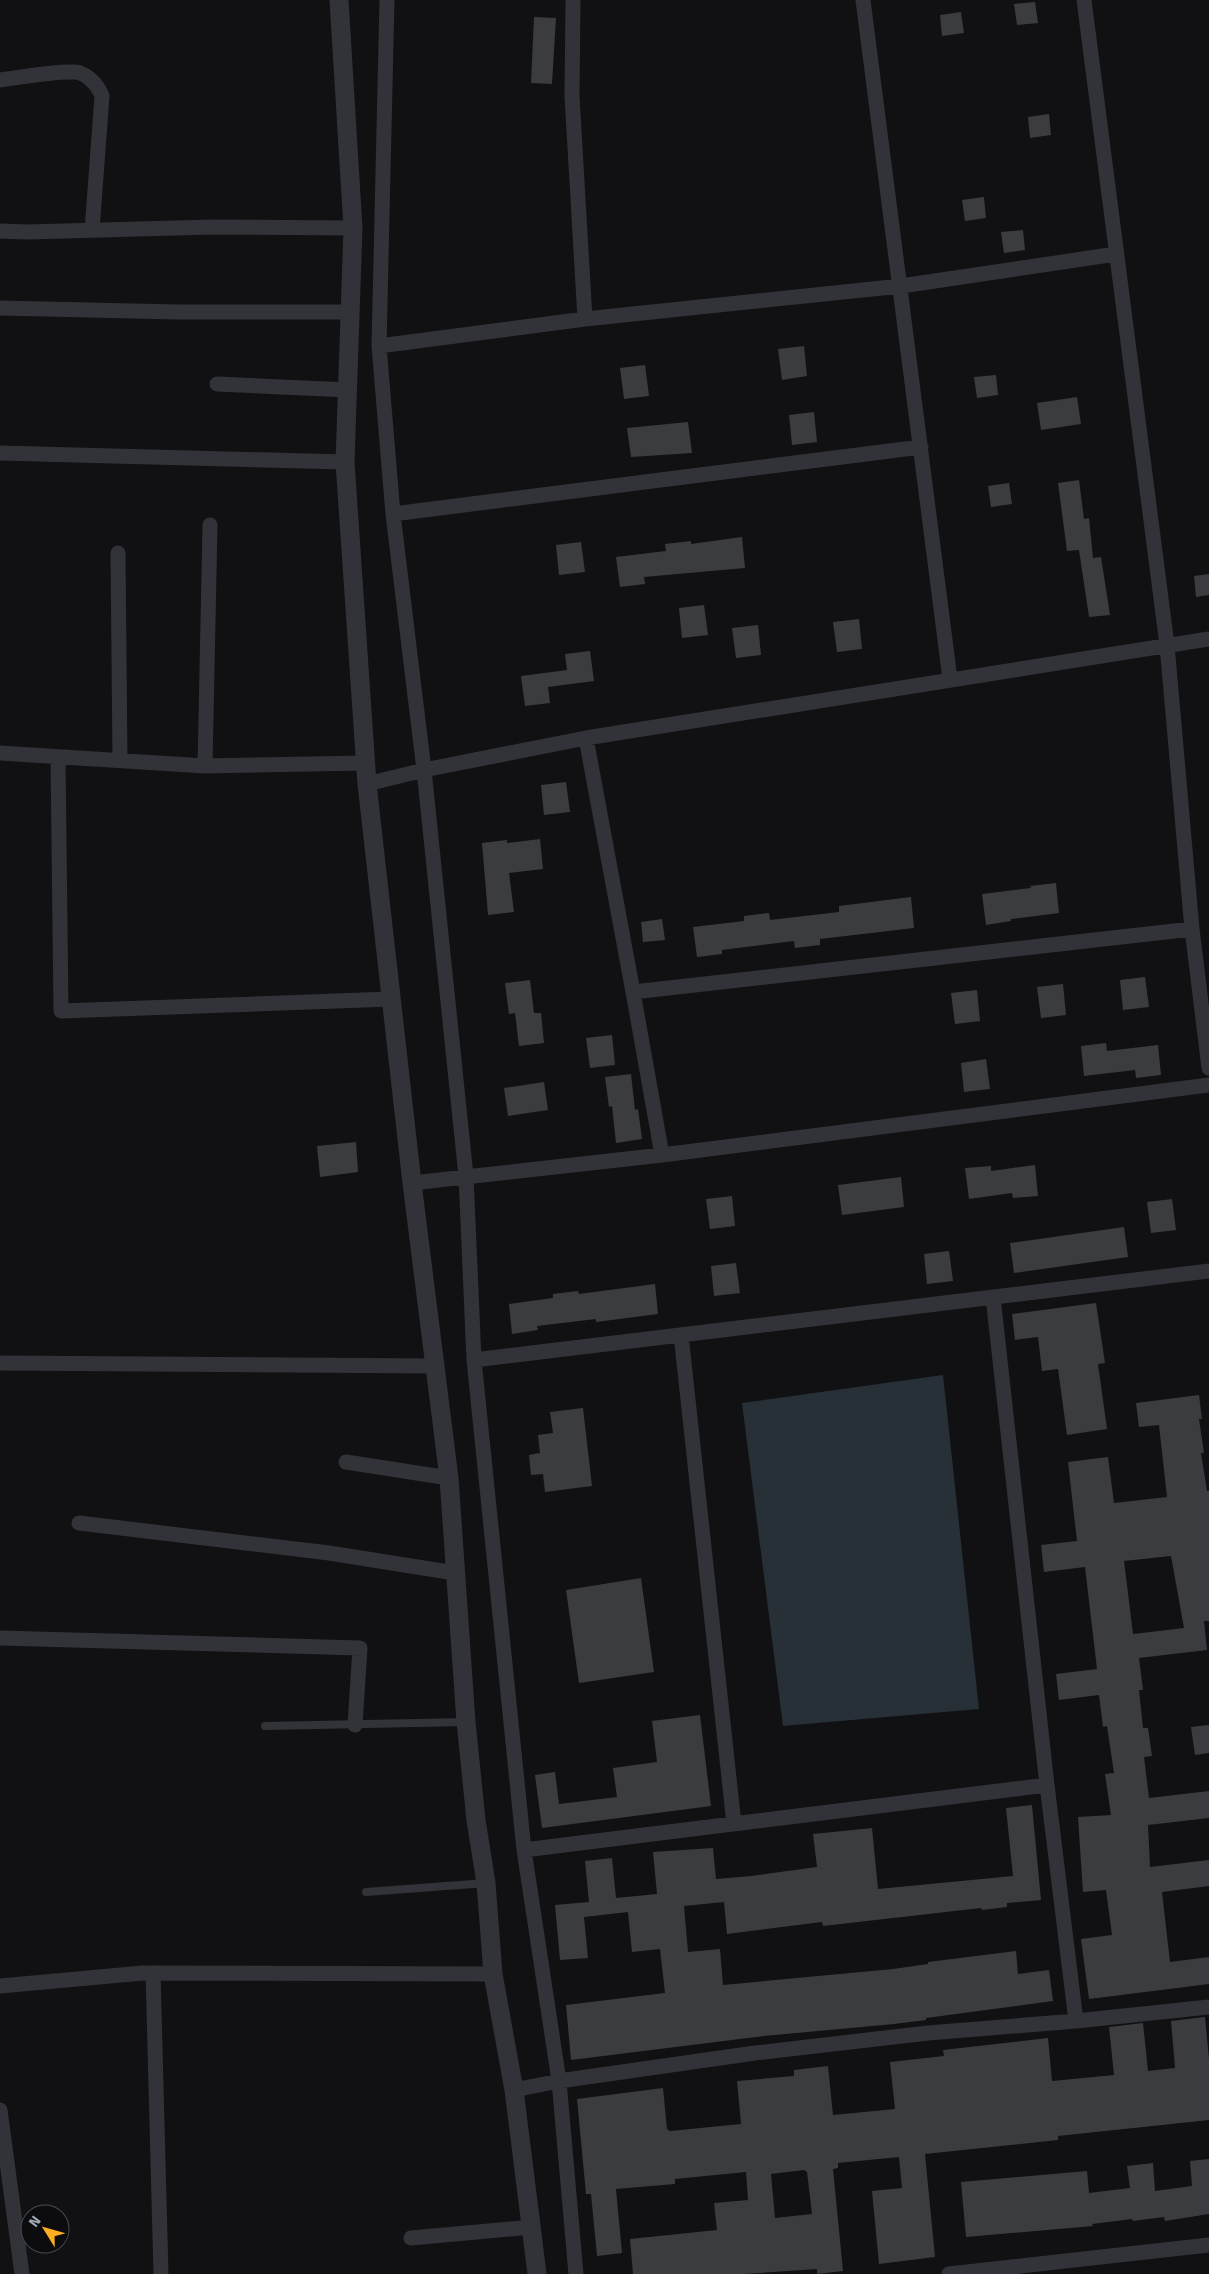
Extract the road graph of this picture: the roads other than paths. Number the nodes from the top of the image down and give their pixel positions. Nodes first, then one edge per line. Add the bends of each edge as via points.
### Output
1 (339, 0) edge
2 (387, 0) edge
3 (573, 0) edge
4 (863, 0) edge
5 (1084, 0) edge
6 (0, 80) edge
7 (353, 228) junction
8 (92, 230) junction
9 (0, 231) edge
10 (1116, 254) junction
11 (901, 286) junction
12 (0, 308) edge
13 (350, 312) junction
14 (586, 319) junction
15 (378, 346) junction
16 (217, 384) dead end
17 (348, 390) junction
18 (921, 447) junction
19 (0, 453) edge
20 (345, 462) junction
21 (393, 514) junction
22 (210, 524) dead end
23 (118, 553) dead end
24 (1209, 640) edge
25 (1167, 645) junction
26 (950, 679) junction
27 (586, 738) junction
28 (0, 754) edge
29 (58, 757) junction
30 (120, 761) junction
31 (365, 763) junction
32 (205, 766) junction
33 (424, 770) junction
34 (367, 784) junction
35 (1192, 928) junction
36 (633, 992) junction
37 (391, 999) junction
38 (1209, 1068) edge
39 (1209, 1085) edge
40 (662, 1155) junction
41 (466, 1176) junction
42 (412, 1183) junction
43 (1209, 1271) edge
44 (993, 1298) junction
45 (681, 1335) junction
46 (474, 1360) junction
47 (0, 1362) edge
48 (436, 1366) junction
49 (346, 1462) dead end
50 (449, 1478) junction
51 (79, 1523) dead end
52 (455, 1573) junction
53 (0, 1638) edge
54 (466, 1722) junction
55 (355, 1725) junction
56 (265, 1726) dead end
57 (1047, 1785) junction
58 (734, 1824) junction
59 (524, 1850) junction
60 (486, 1883) junction
61 (366, 1892) dead end
62 (153, 1973) junction
63 (493, 1974) junction
64 (0, 1986) edge
65 (1209, 2007) edge
66 (1076, 2021) junction
67 (559, 2081) junction
68 (514, 2090) junction
69 (0, 2110) edge
70 (532, 2227) junction
71 (411, 2238) dead end
72 (1209, 2244) edge
73 (22, 2274) edge
74 (161, 2274) edge
75 (537, 2274) edge
76 (576, 2274) edge
77 (949, 2274) edge

1 - 7 street
2 - 15 street
3 - 14 street via 572,96
4 - 11 street
5 - 10 street
6 - 8 street via 76,71 99,88 102,96
7 - 8 street
7 - 13 street
8 - 9 street
10 - 11 street
10 - 25 street
11 - 14 street
11 - 18 street
12 - 13 street
13 - 17 street
14 - 15 street
15 - 21 street
16 - 17 street
17 - 20 street
18 - 21 street
18 - 26 street
19 - 20 street
20 - 31 street
21 - 33 street
22 - 32 street
23 - 30 street
24 - 25 street
25 - 26 street
25 - 35 street
26 - 27 street
27 - 33 street
27 - 36 street
28 - 29 street
29 - 30 street
29 - 37 street via 61,1010
30 - 32 street
31 - 32 street
31 - 34 street
33 - 34 street
33 - 41 street
34 - 37 street
35 - 36 street
35 - 38 street
36 - 40 street
37 - 42 street
39 - 40 street
40 - 41 street
41 - 42 street
41 - 46 street
42 - 48 street
43 - 44 street
44 - 45 street
44 - 57 street
45 - 46 street
45 - 58 street
46 - 59 street
47 - 48 street
48 - 50 street
49 - 50 street
50 - 52 street
51 - 52 street via 329,1553
52 - 54 street
53 - 55 street via 360,1648
54 - 55 lane
54 - 60 street
55 - 56 lane
57 - 58 street
57 - 66 street
58 - 59 street
59 - 67 street
60 - 61 lane
60 - 63 street
62 - 63 street
62 - 64 street
62 - 74 street
63 - 68 street
65 - 66 street
66 - 67 street via 928,2033 755,2053
67 - 68 street
67 - 76 street
68 - 70 street
69 - 73 street
70 - 71 street
70 - 75 street
72 - 77 street

